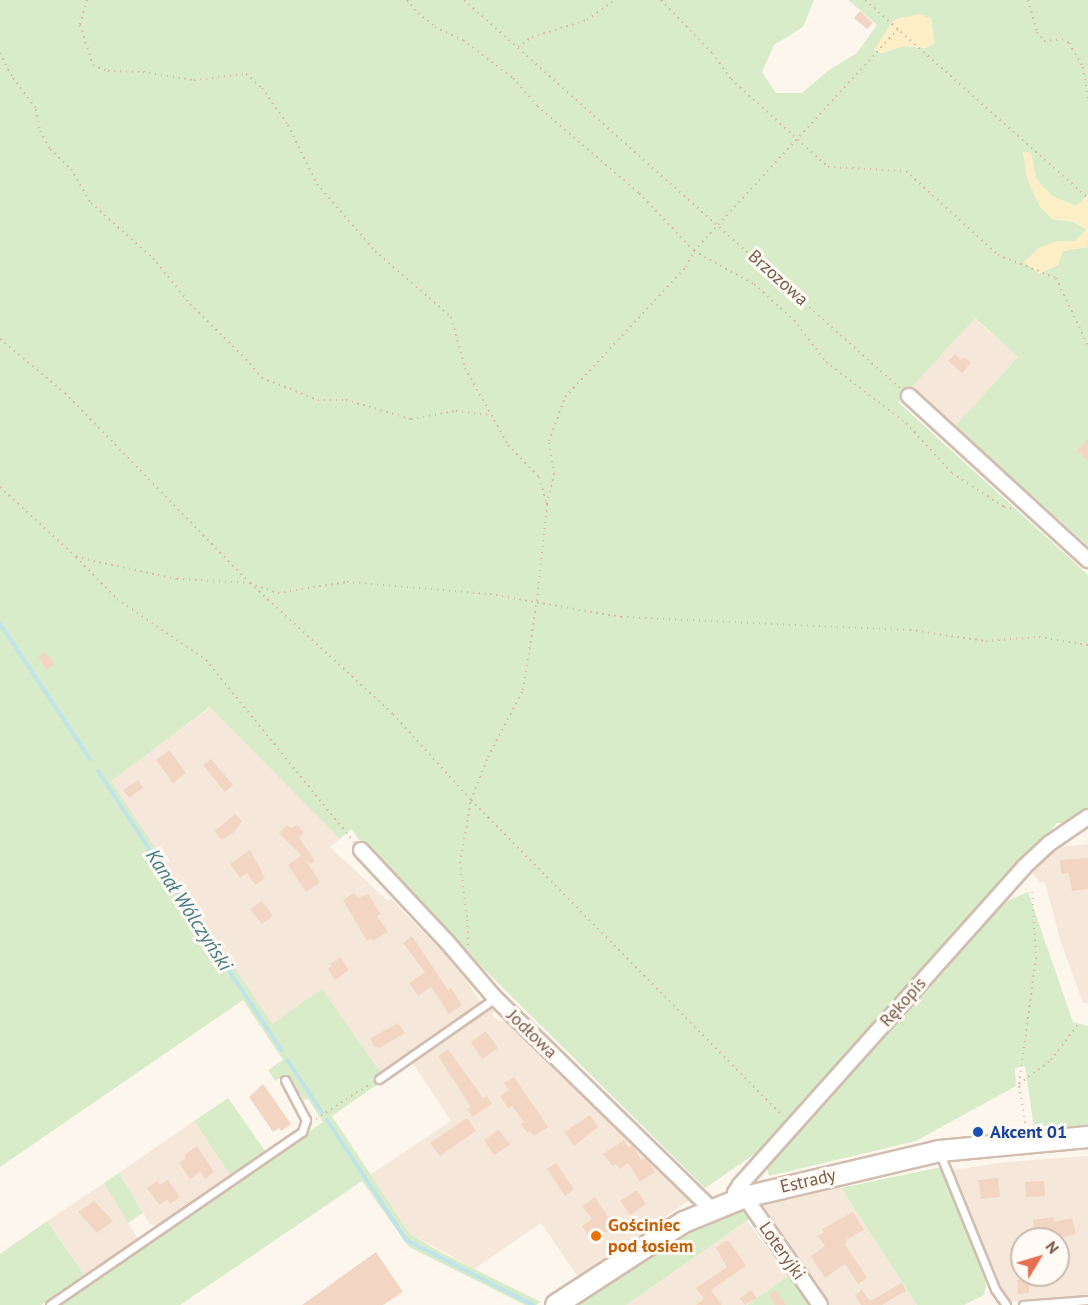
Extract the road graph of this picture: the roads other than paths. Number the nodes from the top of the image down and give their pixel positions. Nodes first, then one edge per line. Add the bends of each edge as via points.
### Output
1 (909, 396) road end
2 (1088, 560) edge
3 (1088, 818) edge
4 (360, 850) road end
5 (495, 999) junction
6 (379, 1079) road end
7 (285, 1080) dead end
8 (1088, 1137) edge
9 (939, 1151) junction
10 (740, 1199) junction
11 (712, 1210) junction
12 (1088, 1300) edge
13 (50, 1305) edge
14 (556, 1305) edge
15 (820, 1305) edge
16 (1006, 1305) edge
17 (1023, 1305) edge

1 - 2 street
3 - 10 street, Rękopis via 1050,843 1024,867 740,1185 735,1193
4 - 5 street, Jodłowa
5 - 6 lane
5 - 11 street, Jodłowa
7 - 13 lane via 305,1117 302,1132
8 - 9 main road, Estrady
9 - 10 main road, Estrady
9 - 16 lane via 995,1289
10 - 11 main road, Estrady
10 - 15 street, Loteryjki
11 - 14 main road, Estrady via 662,1235
12 - 17 lane

